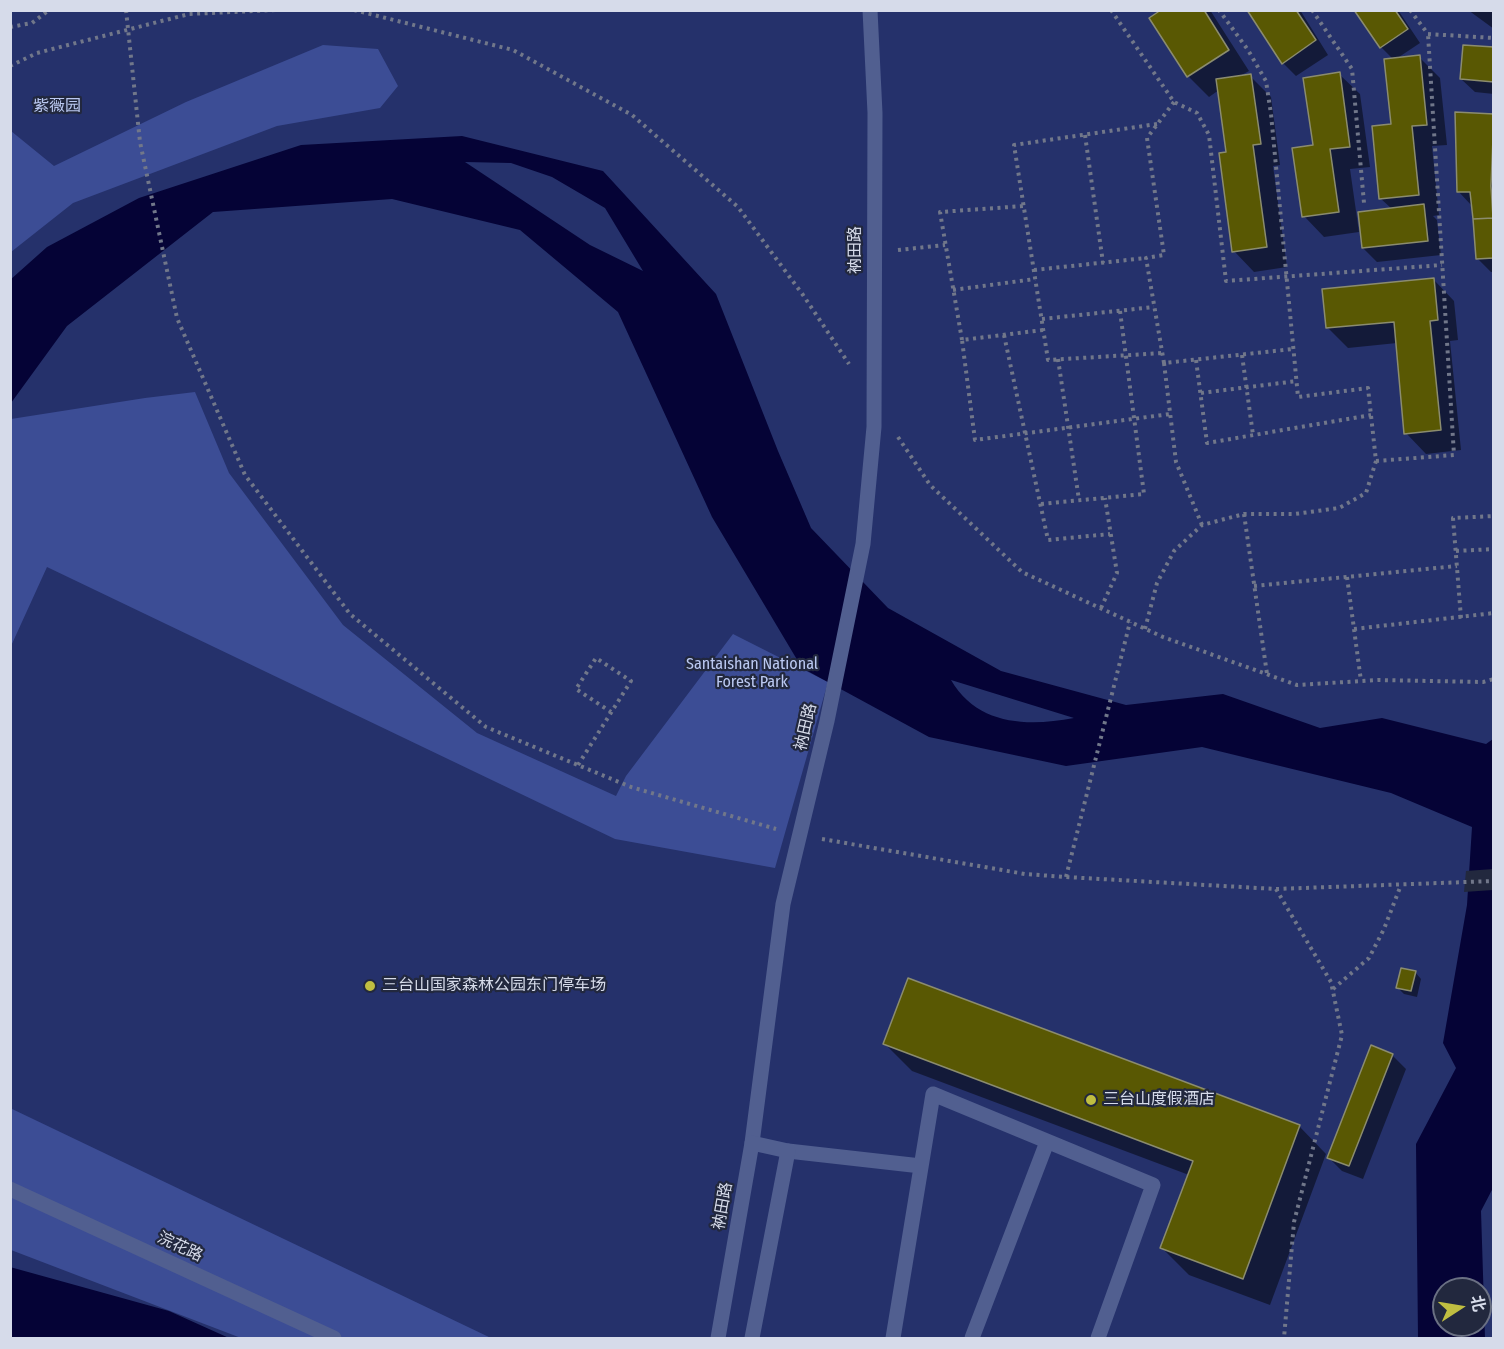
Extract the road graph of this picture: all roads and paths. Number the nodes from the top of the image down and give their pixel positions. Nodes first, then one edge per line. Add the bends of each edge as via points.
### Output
1 (50, 10) edge
2 (126, 10) edge
3 (275, 10) edge
4 (354, 10) edge
5 (870, 10) edge
6 (1111, 10) edge
7 (1219, 10) edge
8 (1312, 10) edge
9 (1410, 10) edge
10 (10, 27) edge
11 (127, 30) junction
12 (1428, 34) junction
13 (1494, 38) edge
14 (10, 66) edge
15 (1174, 102) junction
16 (1157, 124) junction
17 (1085, 135) junction
18 (1364, 203) dead end
19 (1024, 206) junction
20 (945, 245) junction
21 (874, 252) junction
22 (1146, 258) junction
23 (1103, 263) junction
24 (1442, 265) junction
25 (1034, 270) junction
26 (1286, 276) junction
27 (1035, 279) junction
28 (953, 290) junction
29 (1154, 307) junction
30 (1120, 311) junction
31 (1042, 319) junction
32 (1043, 330) junction
33 (1004, 335) junction
34 (962, 340) junction
35 (1293, 349) junction
36 (1163, 353) junction
37 (1126, 355) junction
38 (1242, 355) junction
39 (1058, 359) junction
40 (1196, 360) junction
41 (1164, 363) junction
42 (1297, 381) junction
43 (1246, 387) junction
44 (1200, 393) junction
45 (874, 401) junction
46 (1170, 414) junction
47 (1371, 415) junction
48 (1134, 420) junction
49 (1068, 428) junction
50 (1025, 434) junction
51 (1253, 435) junction
52 (1376, 461) junction
53 (1105, 498) junction
54 (1079, 501) junction
55 (1041, 504) junction
56 (1244, 514) junction
57 (1494, 516) edge
58 (1202, 525) junction
59 (1110, 534) junction
60 (1494, 549) edge
61 (1456, 551) junction
62 (1457, 566) junction
63 (1347, 577) junction
64 (1254, 586) junction
65 (1101, 608) junction
66 (1494, 614) edge
67 (1461, 618) junction
68 (1130, 622) junction
69 (1145, 629) junction
70 (1354, 629) junction
71 (1267, 674) junction
72 (1494, 680) edge
73 (1360, 681) junction
74 (611, 712) junction
75 (578, 765) junction
76 (800, 836) junction
77 (1066, 877) junction
78 (1494, 881) edge
79 (1401, 885) junction
80 (1276, 889) junction
81 (1333, 989) junction
82 (1047, 1142) junction
83 (752, 1143) junction
84 (788, 1151) junction
85 (921, 1166) junction
86 (10, 1189) edge
87 (334, 1338) edge
88 (718, 1338) edge
89 (752, 1338) edge
90 (893, 1338) edge
91 (972, 1338) edge
92 (1098, 1338) edge
93 (1284, 1338) edge

1 - 10 path via 32,23
2 - 11 path
3 - 11 path via 189,14
4 - 45 path via 513,50 632,115 738,207
5 - 21 street, 衲田路 via 875,113
6 - 15 path
7 - 26 path via 1266,81
8 - 18 path via 1352,69
9 - 12 path
11 - 14 path via 37,53
11 - 75 path via 140,141 177,318 245,475 350,614 486,727
12 - 13 path
12 - 24 path
15 - 16 path
15 - 26 path via 1197,113 1209,135 1226,281
16 - 17 path
16 - 22 path via 1147,138 1164,255
17 - 19 path via 1014,145
17 - 23 path
19 - 20 path via 940,212
19 - 25 path
20 - 21 path
20 - 28 path
21 - 45 street, 衲田路
22 - 23 path
22 - 29 path
23 - 25 path
24 - 26 path
24 - 52 path via 1454,455
25 - 27 path
26 - 35 path
27 - 28 path
27 - 31 path
28 - 34 path
29 - 30 path
29 - 36 path
30 - 31 path
30 - 37 path
31 - 32 path
32 - 33 path
32 - 39 path via 1048,360
33 - 34 path
33 - 50 path
34 - 50 path via 975,440
35 - 38 path
35 - 42 path
36 - 37 path
36 - 41 path
37 - 39 path
37 - 48 path
38 - 40 path
38 - 43 path
39 - 49 path
40 - 41 path
40 - 44 path
41 - 46 path
42 - 43 path
42 - 47 path via 1298,397 1368,388
43 - 44 path
43 - 51 path
44 - 51 path via 1208,443
45 - 65 path via 930,486 1022,572
45 - 76 street, 衲田路 via 863,544
46 - 48 path
46 - 58 path via 1176,462
47 - 51 path
47 - 52 path
48 - 49 path
48 - 53 path via 1144,494
49 - 50 path
49 - 54 path
50 - 55 path
52 - 56 path via 1366,493 1338,508 1295,514
53 - 54 path
53 - 59 path
54 - 55 path
55 - 59 path via 1048,540
56 - 58 path
56 - 64 path
57 - 61 path via 1453,518
58 - 69 path via 1174,551 1157,583
59 - 65 path via 1117,573
60 - 61 path
61 - 62 path
62 - 63 path
62 - 67 path
63 - 64 path
63 - 70 path
64 - 71 path
65 - 68 path
66 - 67 path
67 - 70 path
68 - 69 path
68 - 77 path
69 - 71 path
70 - 73 path
71 - 73 path via 1297,685
72 - 73 path
74 - 74 path via 631,681 596,658 576,689
74 - 75 path
75 - 76 path via 631,787
76 - 77 path via 1025,874
76 - 83 street, 衲田路 via 783,904
77 - 80 path
78 - 79 path
79 - 80 path
79 - 81 path via 1369,958
80 - 81 path
81 - 93 path via 1342,1035 1294,1222
82 - 85 street via 933,1094
82 - 91 street
82 - 92 street via 1153,1185
83 - 84 street
83 - 88 street, 衲田路
84 - 85 street
84 - 89 street
85 - 90 street
86 - 87 street, 浣花路

